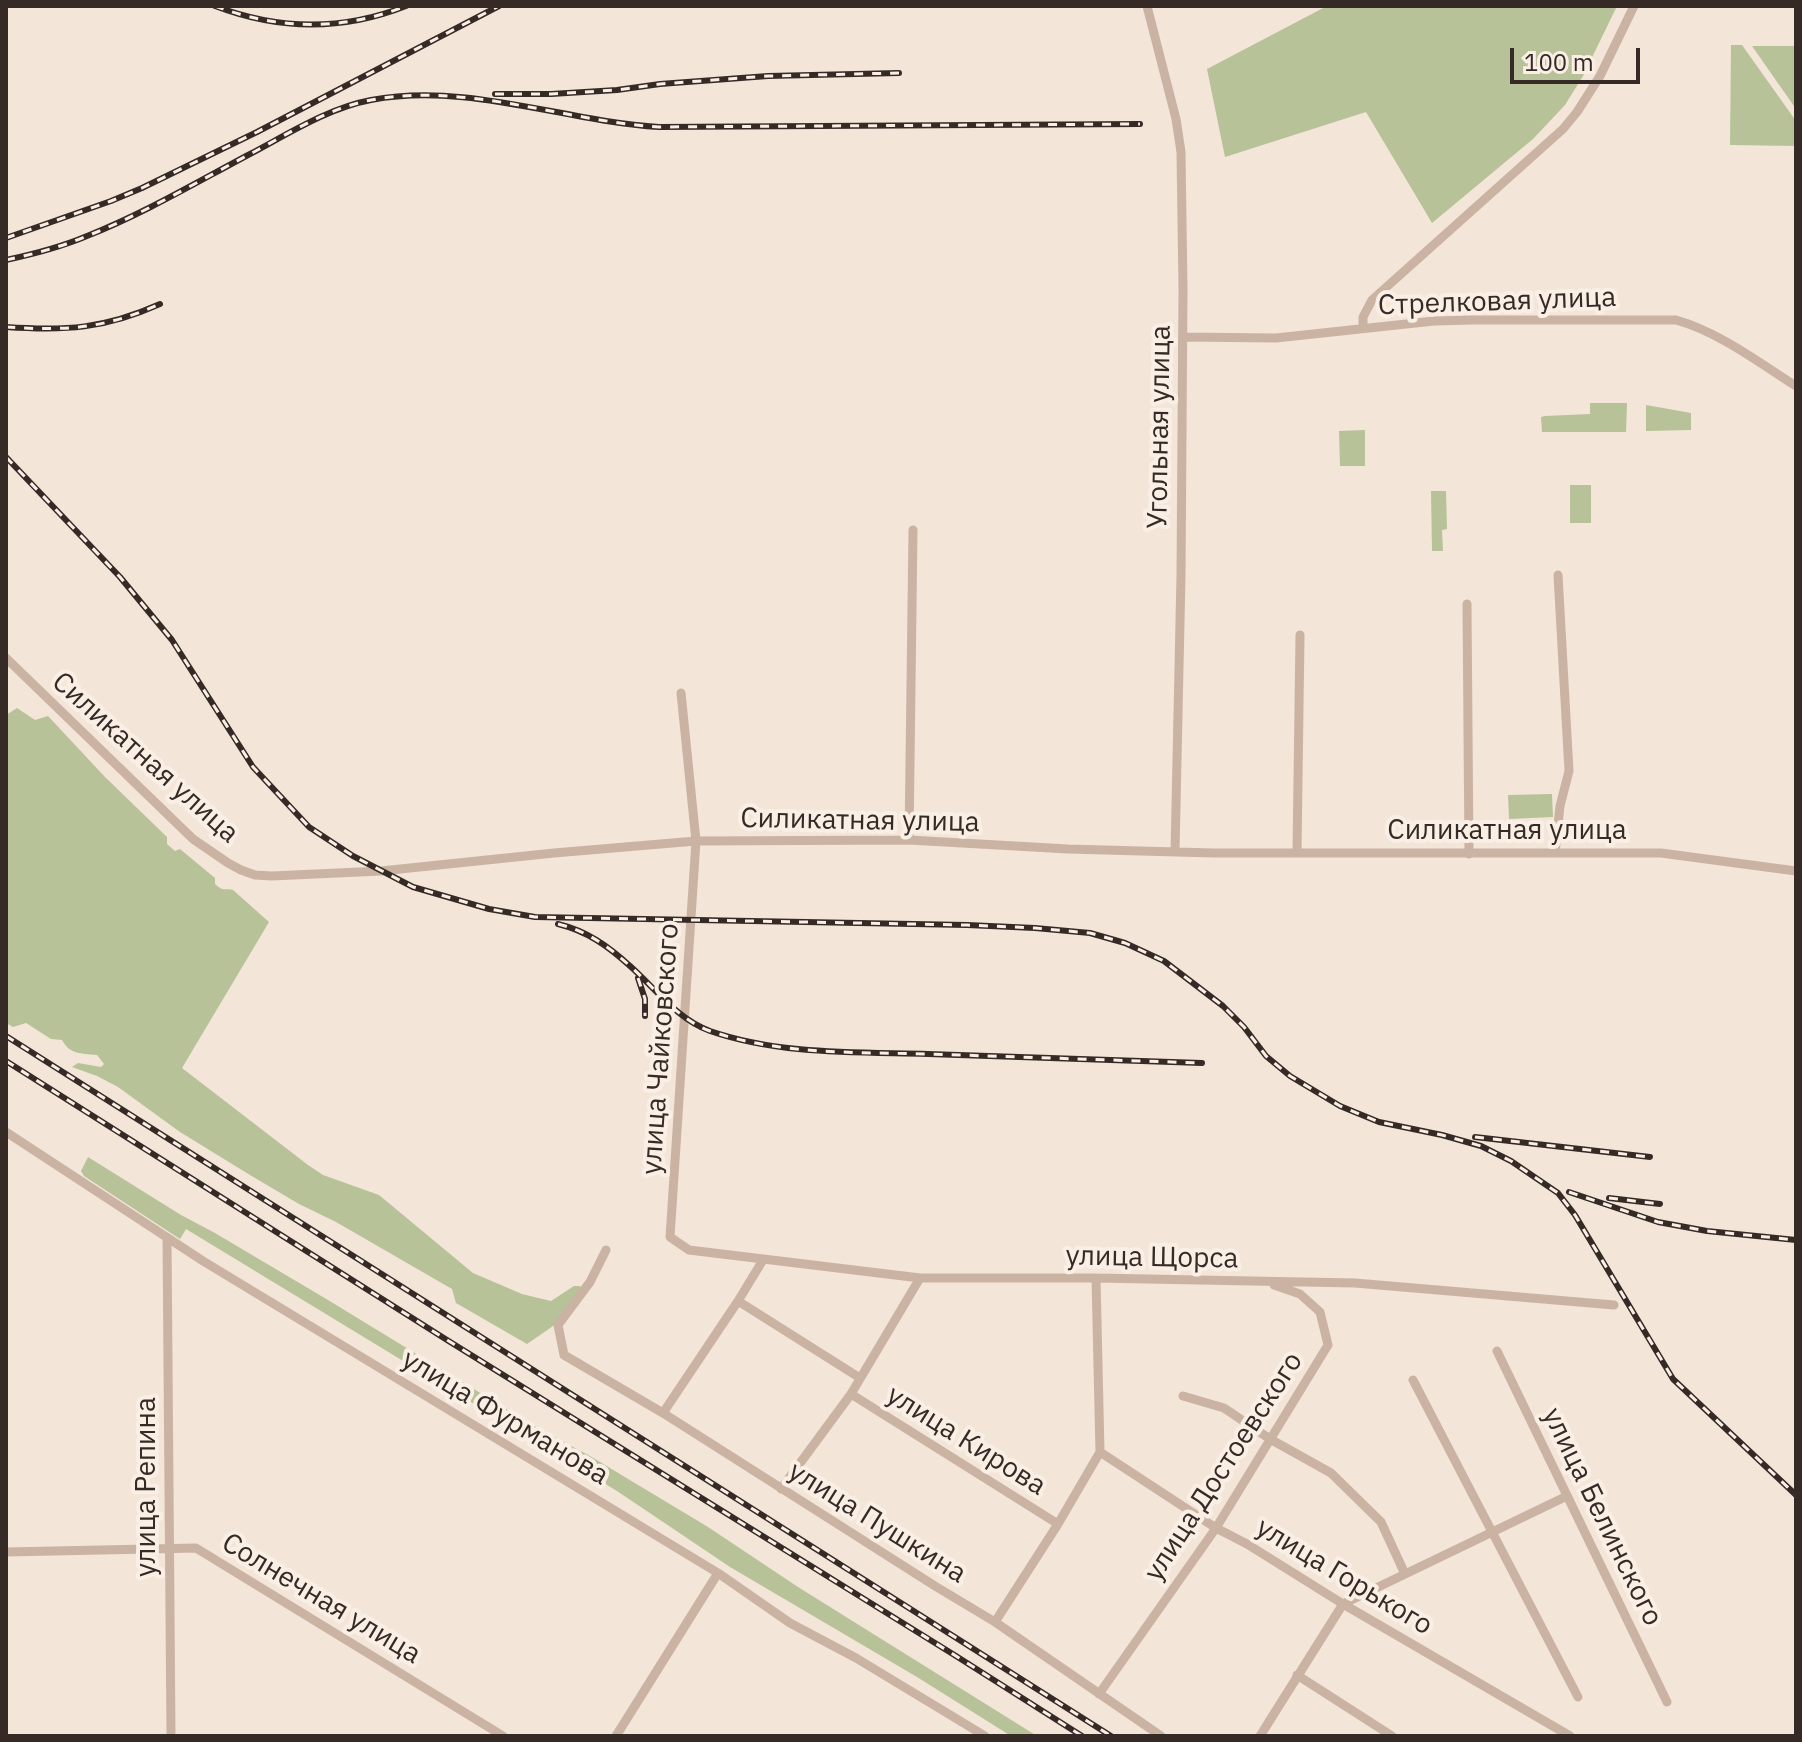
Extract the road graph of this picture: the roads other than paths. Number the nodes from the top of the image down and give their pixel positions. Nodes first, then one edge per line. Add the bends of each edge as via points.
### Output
1 (1147, 6) edge
2 (1634, 6) edge
3 (1363, 328) junction
4 (1183, 337) junction
5 (1796, 386) edge
6 (913, 530) dead end
7 (1558, 575) dead end
8 (1467, 604) dead end
9 (1300, 635) dead end
10 (6, 658) edge
11 (681, 693) dead end
12 (909, 840) junction
13 (696, 841) junction
14 (1175, 852) junction
15 (1297, 852) junction
16 (1555, 853) junction
17 (1469, 854) junction
18 (1796, 871) edge
19 (6, 1132) edge
20 (167, 1238) junction
21 (606, 1250) dead end
22 (689, 1250) joint
23 (763, 1260) junction
24 (920, 1278) junction
25 (1096, 1278) junction
26 (1263, 1282) junction
27 (738, 1301) junction
28 (1614, 1305) dead end
29 (1497, 1351) dead end
30 (860, 1378) junction
31 (1413, 1380) dead end
32 (851, 1394) junction
33 (1183, 1396) dead end
34 (663, 1413) junction
35 (1270, 1439) junction
36 (1100, 1452) junction
37 (781, 1489) junction
38 (1567, 1496) junction
39 (1058, 1524) junction
40 (1216, 1528) junction
41 (1492, 1532) junction
42 (169, 1549) junction
43 (6, 1552) edge
44 (718, 1573) junction
45 (1405, 1574) junction
46 (1343, 1604) junction
47 (995, 1622) junction
48 (1297, 1675) junction
49 (1099, 1694) junction
50 (1578, 1697) dead end
51 (1667, 1702) dead end
52 (1557, 1733) edge
53 (171, 1736) edge
54 (503, 1736) edge
55 (616, 1736) edge
56 (985, 1736) edge
57 (1161, 1736) edge
58 (1260, 1736) edge
59 (1392, 1736) edge
60 (1570, 1736) edge

1 - 4 street, Угольная улица via 1180,145
2 - 3 street via 1600,76 1563,129 1372,300
3 - 4 street, Стрелковая улица via 1276,338
3 - 5 street, Стрелковая улица via 1487,319 1676,320 1709,333
4 - 14 street, Угольная улица
6 - 12 street
7 - 16 street via 1569,771
8 - 17 street
9 - 15 street
10 - 13 street, Силикатная улица via 193,839 255,875 381,871
11 - 13 street
12 - 13 street, Силикатная улица
12 - 14 street, Силикатная улица
13 - 22 street, улица Чайковского via 670,1237
14 - 15 street, Силикатная улица
15 - 17 street, Силикатная улица
16 - 17 street, Силикатная улица
16 - 18 street, Силикатная улица via 1661,853
19 - 20 street, улица Фурманова
20 - 42 street, улица Репина
20 - 44 street, улица Фурманова
21 - 34 street, улица Пушкина via 558,1325 564,1355
22 - 23 street, улица Щорса
23 - 24 street, улица Щорса
23 - 27 street
24 - 25 street, улица Щорса
24 - 30 street
25 - 26 street, улица Щорса
25 - 36 street
26 - 28 street, улица Щорса via 1355,1283
26 - 35 street, улица Достоевского via 1300,1294 1320,1312 1328,1345
27 - 30 street
27 - 34 street
29 - 38 street, улица Белинского
30 - 32 street
31 - 41 street
32 - 37 street
32 - 39 street, улица Кирова
33 - 35 street via 1224,1408
34 - 37 street, улица Пушкина
35 - 40 street, улица Достоевского
35 - 45 street via 1331,1473 1381,1522
36 - 39 street
36 - 40 street, улица Горького
37 - 47 street, улица Пушкина
38 - 41 street
38 - 51 street, улица Белинского
39 - 47 street
40 - 46 street, улица Горького
40 - 49 street, улица Достоевского
41 - 45 street
41 - 50 street
42 - 43 street, Солнечная улица
42 - 53 street, улица Репина
42 - 54 street, Солнечная улица via 196,1548
44 - 55 street
44 - 56 street, улица Фурманова via 790,1623
45 - 46 street
46 - 48 street
46 - 52 street, улица Горького
47 - 49 street, улица Пушкина
48 - 58 street
48 - 59 street
49 - 57 street, улица Пушкина
52 - 60 street, улица Горького

